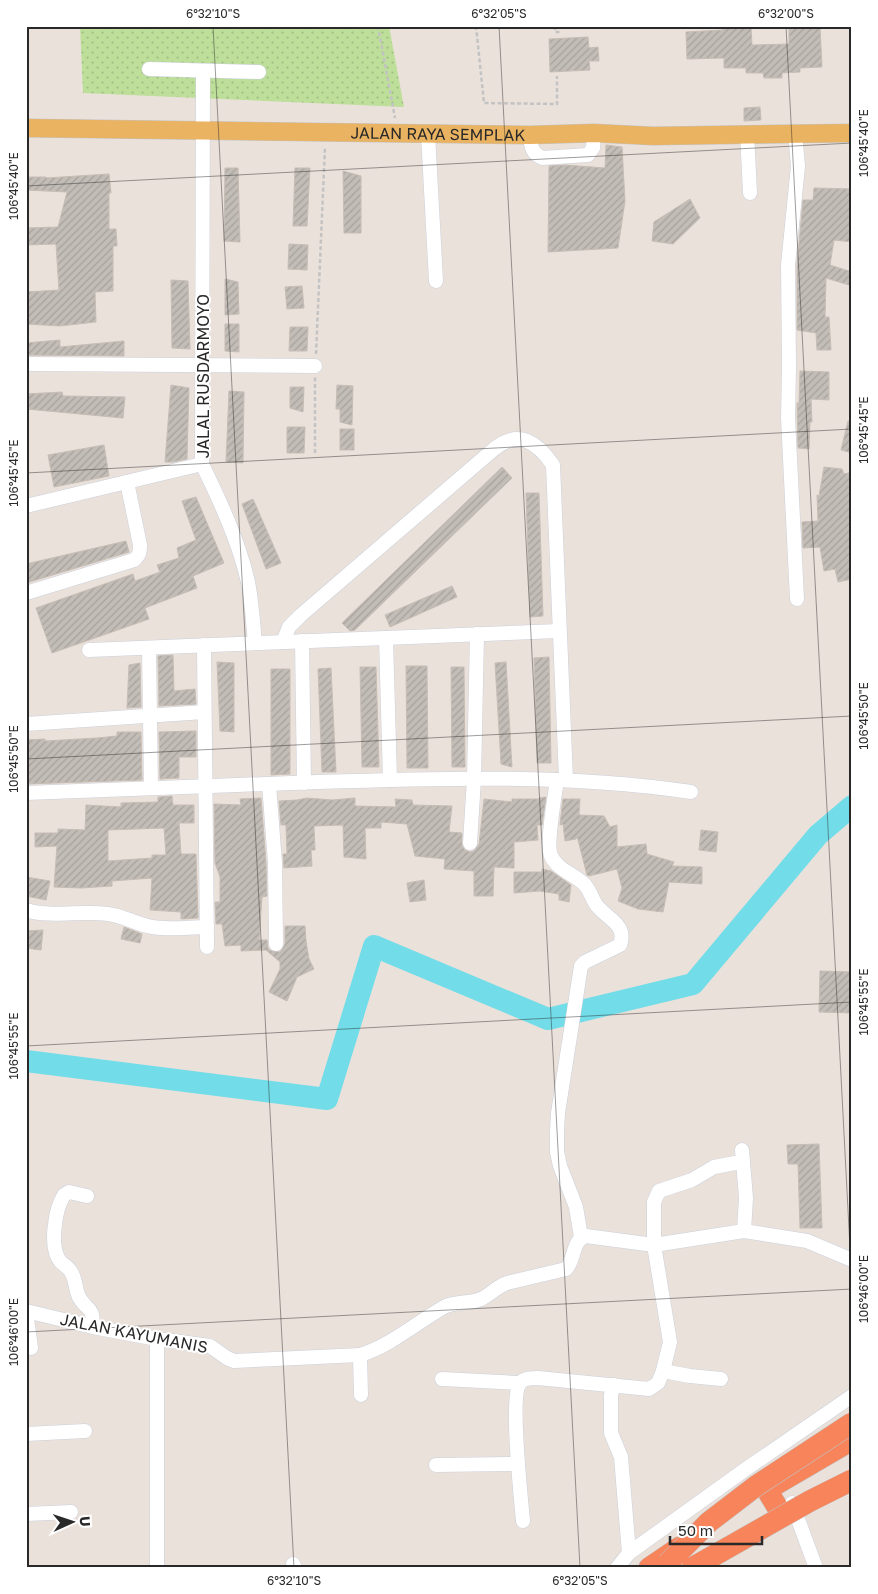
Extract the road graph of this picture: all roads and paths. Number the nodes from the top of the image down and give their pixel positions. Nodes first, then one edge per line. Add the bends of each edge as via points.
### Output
1 (378, 26) edge
2 (476, 26) edge
3 (555, 26) edge
4 (562, 32) dead end
5 (149, 69) dead end
6 (203, 71) junction
7 (258, 72) dead end
8 (557, 76) dead end
9 (394, 109) dead end
10 (26, 128) edge
11 (204, 131) junction
12 (326, 131) junction
13 (748, 133) junction
14 (795, 133) junction
15 (852, 133) edge
16 (428, 134) junction
17 (750, 193) dead end
18 (436, 281) dead end
19 (26, 364) edge
20 (202, 365) junction
21 (315, 366) junction
22 (314, 453) dead end
23 (202, 464) junction
24 (127, 482) junction
25 (26, 506) edge
26 (26, 593) edge
27 (797, 599) dead end
28 (559, 631) junction
29 (477, 634) junction
30 (386, 638) junction
31 (302, 641) junction
32 (283, 642) junction
33 (255, 643) junction
34 (204, 645) junction
35 (149, 648) junction
36 (88, 650) dead end
37 (204, 712) junction
38 (150, 715) junction
39 (26, 724) edge
40 (474, 779) junction
41 (390, 780) junction
42 (562, 780) junction
43 (304, 783) junction
44 (269, 784) junction
45 (205, 786) junction
46 (151, 788) junction
47 (691, 792) dead end
48 (26, 793) edge
49 (470, 843) dead end
50 (26, 910) edge
51 (207, 927) junction
52 (276, 944) dead end
53 (207, 947) dead end
54 (87, 1196) dead end
55 (744, 1231) junction
56 (581, 1237) junction
57 (654, 1245) junction
58 (852, 1260) edge
59 (26, 1311) edge
60 (93, 1327) junction
61 (157, 1339) junction
62 (30, 1348) dead end
63 (360, 1355) junction
64 (663, 1371) junction
65 (721, 1378) dead end
66 (442, 1379) dead end
67 (520, 1383) junction
68 (614, 1385) junction
69 (362, 1395) dead end
70 (852, 1396) edge
71 (852, 1423) edge
72 (85, 1431) dead end
73 (26, 1434) edge
74 (852, 1440) edge
75 (518, 1464) junction
76 (436, 1466) dead end
77 (852, 1470) edge
78 (852, 1480) edge
79 (768, 1490) junction
80 (785, 1506) junction
81 (71, 1512) dead end
82 (26, 1514) edge
83 (523, 1521) dead end
84 (629, 1553) junction
85 (659, 1566) edge
86 (157, 1568) edge
87 (617, 1568) edge
88 (691, 1568) edge
89 (816, 1568) edge

1 - 9 path
2 - 8 path via 484,103 558,104
3 - 4 path via 555,32
5 - 6 street
6 - 7 street
6 - 11 street, JALAL RUSDARMOYO
10 - 11 main road, JALAN RAYA SEMPLAK
11 - 12 main road, JALAN RAYA SEMPLAK
11 - 20 street, JALAL RUSDARMOYO
12 - 16 main road, JALAN RAYA SEMPLAK
12 - 21 path
13 - 14 main road, JALAN RAYA SEMPLAK
13 - 16 main road, JALAN RAYA SEMPLAK via 653,136
13 - 17 street
14 - 15 main road, JALAN RAYA SEMPLAK
14 - 27 street via 798,166 787,306 788,418
16 - 18 street
19 - 20 street
20 - 21 street
20 - 23 street, JALAL RUSDARMOYO
21 - 22 path
23 - 24 street
23 - 33 street, JALAL RUSDARMOYO via 237,547 248,583
24 - 25 street
24 - 26 street via 140,545 137,558
28 - 29 street
28 - 32 street via 553,465 543,450 514,438 503,441 301,615 289,628
28 - 42 street
29 - 30 street
29 - 40 street
30 - 31 street
30 - 41 street
31 - 32 street
31 - 43 street
32 - 33 street
33 - 34 street
34 - 35 street
34 - 37 street
35 - 36 street
35 - 38 street
37 - 38 street
37 - 45 street
38 - 39 street
38 - 46 street
40 - 41 street
40 - 42 street
40 - 49 street
41 - 43 street
42 - 47 street
42 - 56 street via 550,833 551,856 561,868 583,883 596,904 622,932 623,938 620,945 581,966 558,1113 557,1152 576,1207
43 - 44 street
44 - 45 street
44 - 52 street via 275,863
45 - 46 street
45 - 51 street
46 - 48 street
50 - 51 street via 38,914 109,914 152,927
51 - 53 street
54 - 60 street via 69,1192 64,1195 57,1209 54,1232 60,1262 72,1273 79,1298 92,1312
55 - 57 street
55 - 57 street via 746,1198 742,1156 736,1163 714,1167 692,1180 659,1191 654,1202
55 - 58 street via 807,1242
56 - 57 street
56 - 63 street, JALAN KAYUMANIS via 566,1269 507,1283 477,1300 450,1304
57 - 64 street via 670,1342
59 - 60 street, JALAN KAYUMANIS
59 - 62 street
60 - 61 street, JALAN KAYUMANIS
61 - 63 street, JALAN KAYUMANIS via 210,1346 227,1358 238,1361
61 - 86 street
63 - 69 street
64 - 65 street
64 - 68 street via 658,1383 649,1389
66 - 67 street
67 - 68 street via 538,1378
67 - 75 street via 516,1400
68 - 84 street via 610,1395 611,1433 621,1457
70 - 84 street
71 - 85 highway, bridge via 756,1486
72 - 73 street
74 - 79 highway
75 - 76 street
75 - 83 street
77 - 80 highway
78 - 88 highway, bridge
79 - 80 highway
79 - 85 highway
80 - 88 highway
80 - 89 street
81 - 82 street
84 - 87 street

